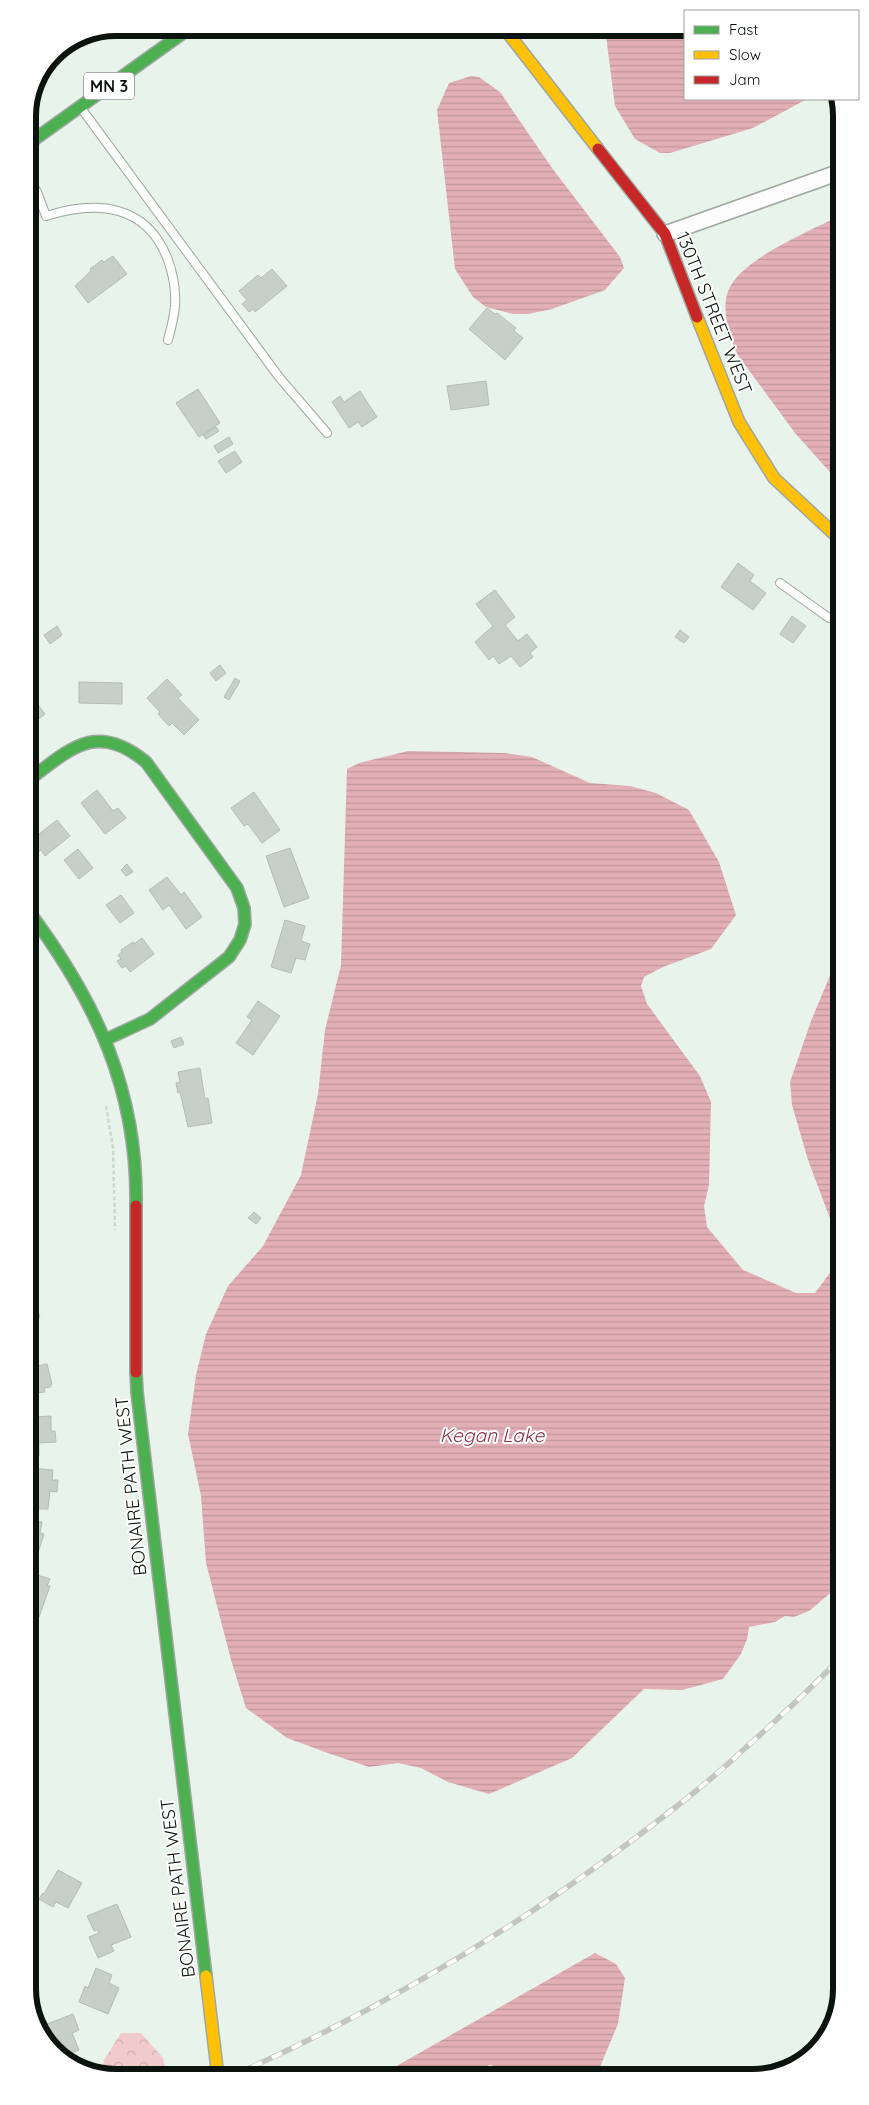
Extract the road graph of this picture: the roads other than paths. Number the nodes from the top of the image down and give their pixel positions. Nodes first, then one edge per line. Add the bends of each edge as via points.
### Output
1 (179, 36) edge
2 (510, 36) edge
3 (80, 107) junction
4 (36, 138) edge
5 (833, 174) edge
6 (36, 190) edge
7 (665, 234) junction
8 (168, 340) dead end
9 (326, 433) dead end
10 (833, 533) edge
11 (780, 583) dead end
12 (833, 617) edge
13 (36, 775) edge
14 (36, 922) edge
15 (107, 1039) junction
16 (217, 2069) edge

1 - 3 street, MN 3
2 - 7 street, 130TH STREET WEST
3 - 4 street, MN 3
3 - 9 lane via 279,377
5 - 7 street
6 - 8 lane via 46,216 70,208 94,206 121,211 149,228 162,245 172,270 175,305
7 - 10 street, 130TH STREET WEST via 739,422 774,478
11 - 12 lane via 829,618
13 - 15 street via 65,752 90,741 119,742 133,750 146,762 237,888 241,899 246,924 239,944 229,957 150,1019
14 - 15 street, BONAIRE PATH WEST via 81,986
15 - 16 street, BONAIRE PATH WEST via 129,1116 134,1155 137,1392

